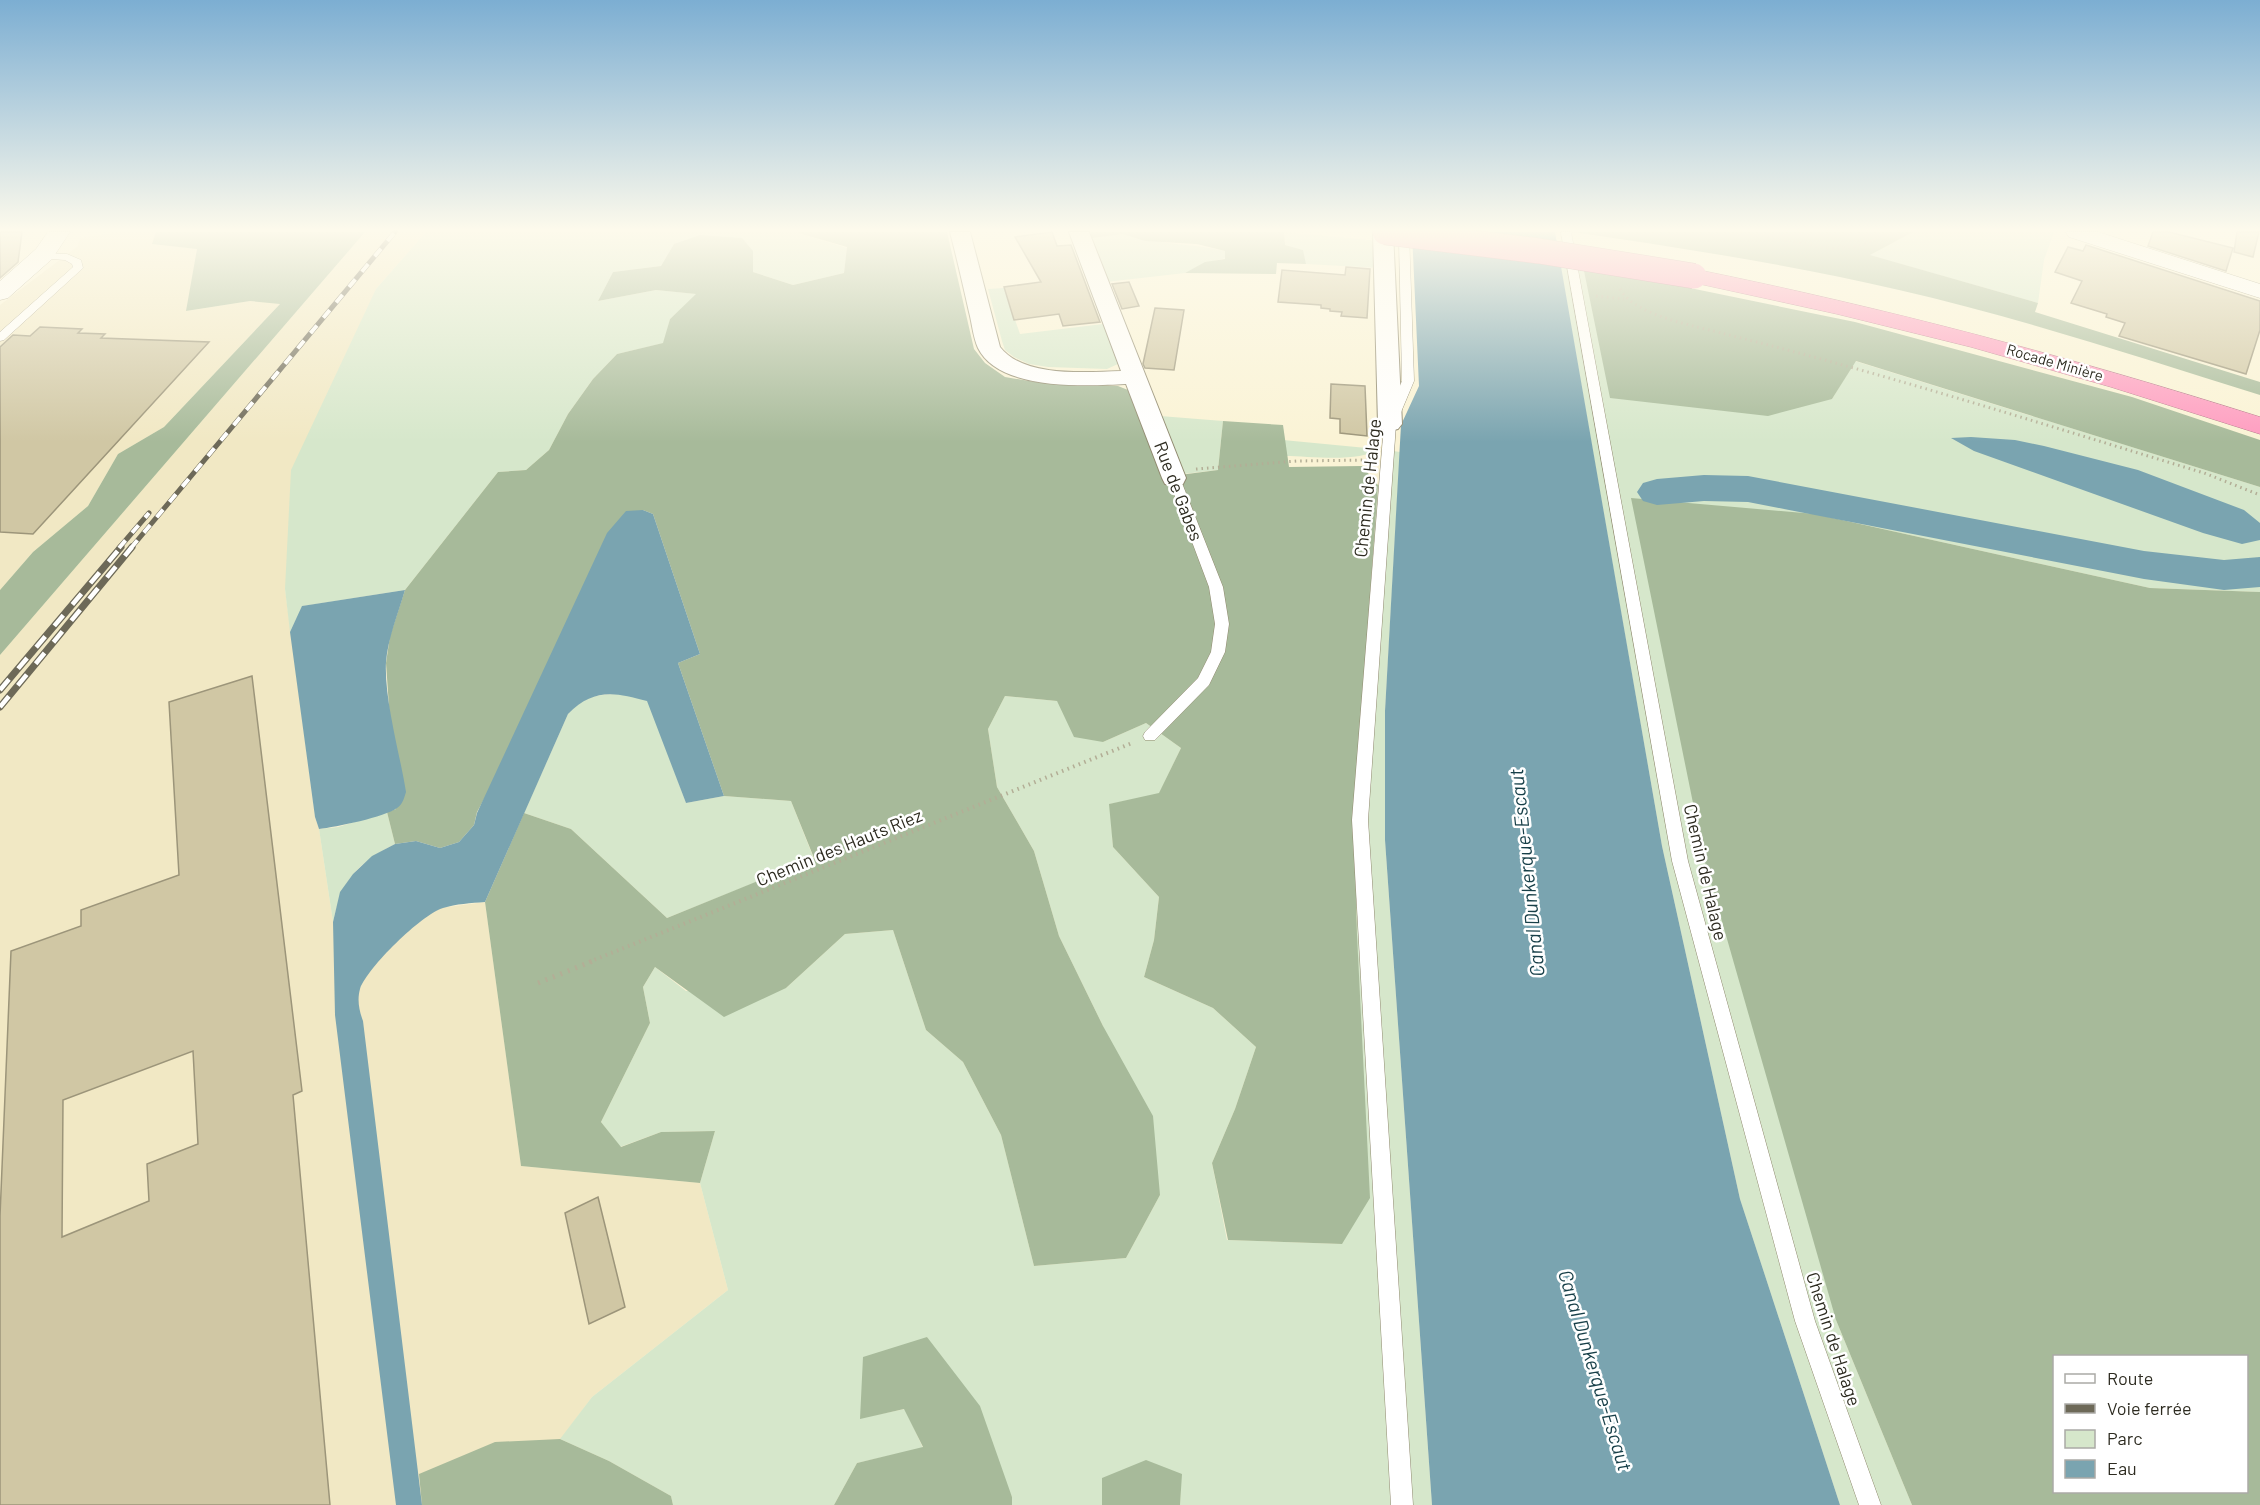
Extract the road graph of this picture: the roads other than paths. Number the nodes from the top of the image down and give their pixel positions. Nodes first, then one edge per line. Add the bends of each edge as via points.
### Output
1 (40, 302) edge
2 (978, 302) edge
3 (1107, 302) edge
4 (1386, 302) edge
5 (1406, 302) edge
6 (1578, 302) edge
7 (1826, 302) edge
8 (1883, 302) edge
9 (0, 338) edge
10 (1136, 377) junction
11 (2260, 408) edge
12 (1390, 424) junction
13 (2260, 426) edge
14 (1173, 475) joint
15 (1150, 736) road end
16 (1402, 1505) edge
17 (1870, 1505) edge

1 - 9 lane
2 - 10 street via 989,347 1006,365 1032,373
3 - 10 street, Rue de Gabes
4 - 12 street
5 - 12 lane, Chemin de Halage via 1408,381
6 - 17 lane, Chemin de Halage via 1680,861 1805,1321
7 - 13 highway, Rocade Minière via 1978,341
8 - 11 highway, Rocade Minière via 2081,353
10 - 14 street, Rue de Gabes
12 - 16 lane, Chemin de Halage via 1360,820
14 - 15 lane, Rue de Gabes via 1216,587 1222,624 1218,652 1204,681

